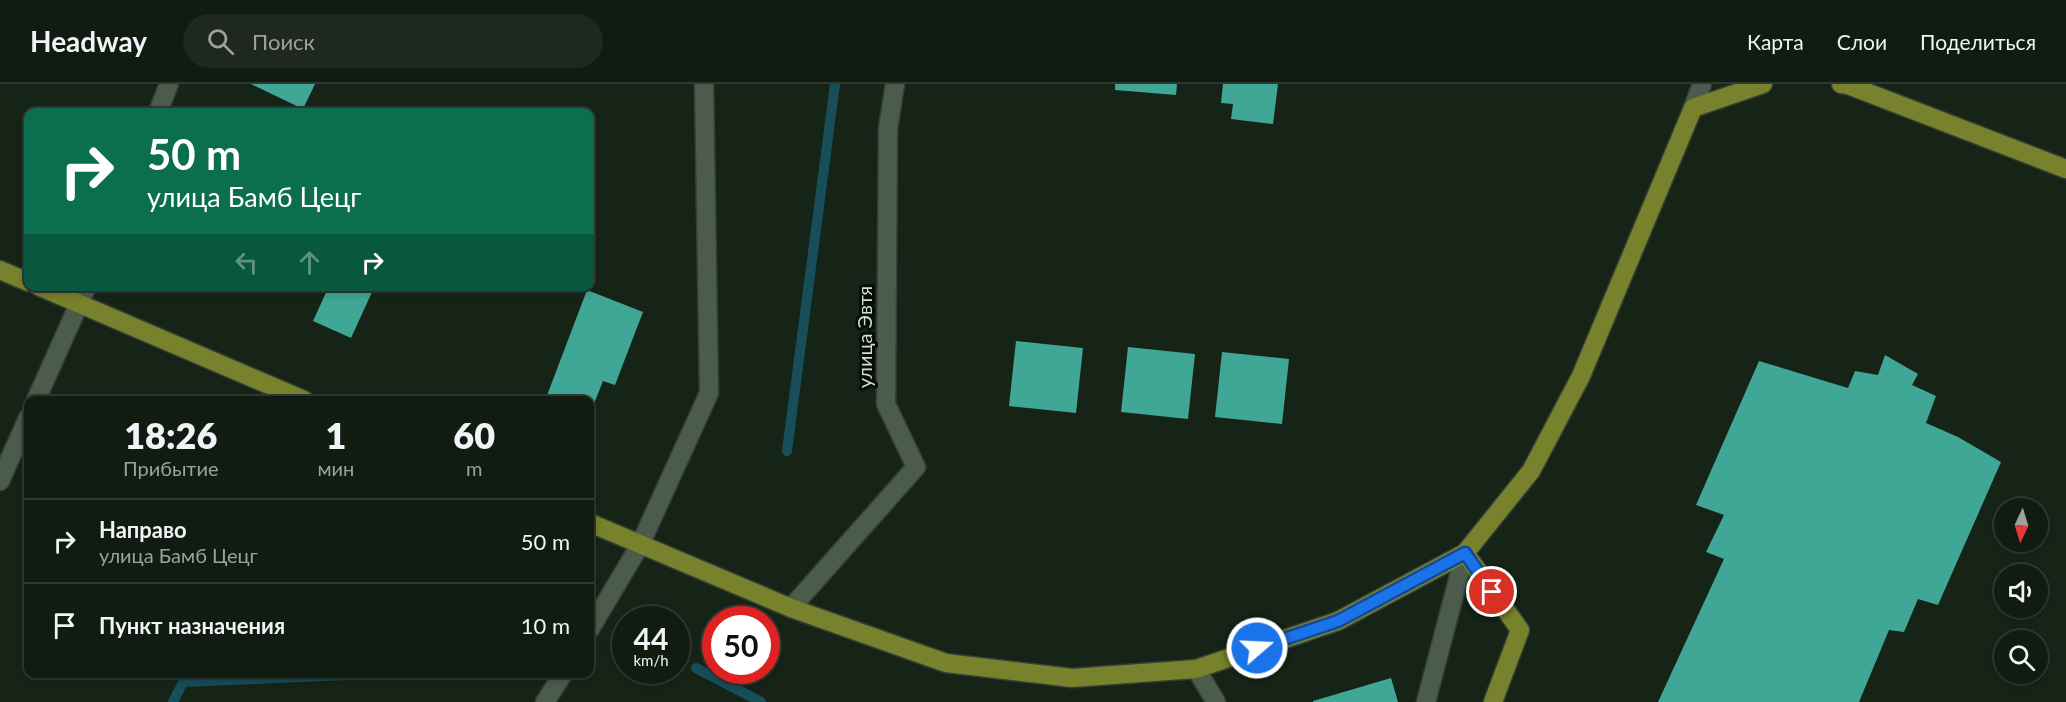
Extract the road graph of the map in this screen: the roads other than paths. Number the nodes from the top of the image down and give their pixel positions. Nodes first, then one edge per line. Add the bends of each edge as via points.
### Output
1 (169, 84) edge
2 (704, 84) edge
3 (895, 84) edge
4 (1702, 84) edge
5 (1763, 84) edge
6 (1842, 84) edge
7 (160, 108) edge
8 (1693, 108) junction
9 (2066, 169) edge
10 (0, 270) edge
11 (24, 280) edge
12 (49, 291) edge
13 (85, 291) edge
14 (79, 304) junction
15 (38, 396) edge
16 (295, 396) edge
17 (24, 427) edge
18 (0, 481) edge
19 (594, 525) edge
20 (640, 545) junction
21 (1465, 553) junction
22 (790, 608) junction
23 (594, 622) edge
24 (1196, 669) junction
25 (560, 678) edge
26 (545, 702) edge
27 (1216, 702) edge
28 (1426, 702) edge
29 (1493, 702) edge

1 - 7 street
2 - 20 street via 709,393
3 - 22 street, улица Эвтя via 888,129 886,404 916,467
4 - 8 street
5 - 8 main road
6 - 9 main road
8 - 21 main road via 1581,376 1531,471
10 - 11 main road
12 - 14 main road
13 - 14 street
14 - 15 street
14 - 16 main road
17 - 18 street
19 - 20 main road
20 - 22 main road
20 - 23 street
21 - 24 main road via 1338,621
21 - 28 street
21 - 29 main road via 1520,630
22 - 24 main road via 946,663 1072,678
24 - 27 street
25 - 26 street

